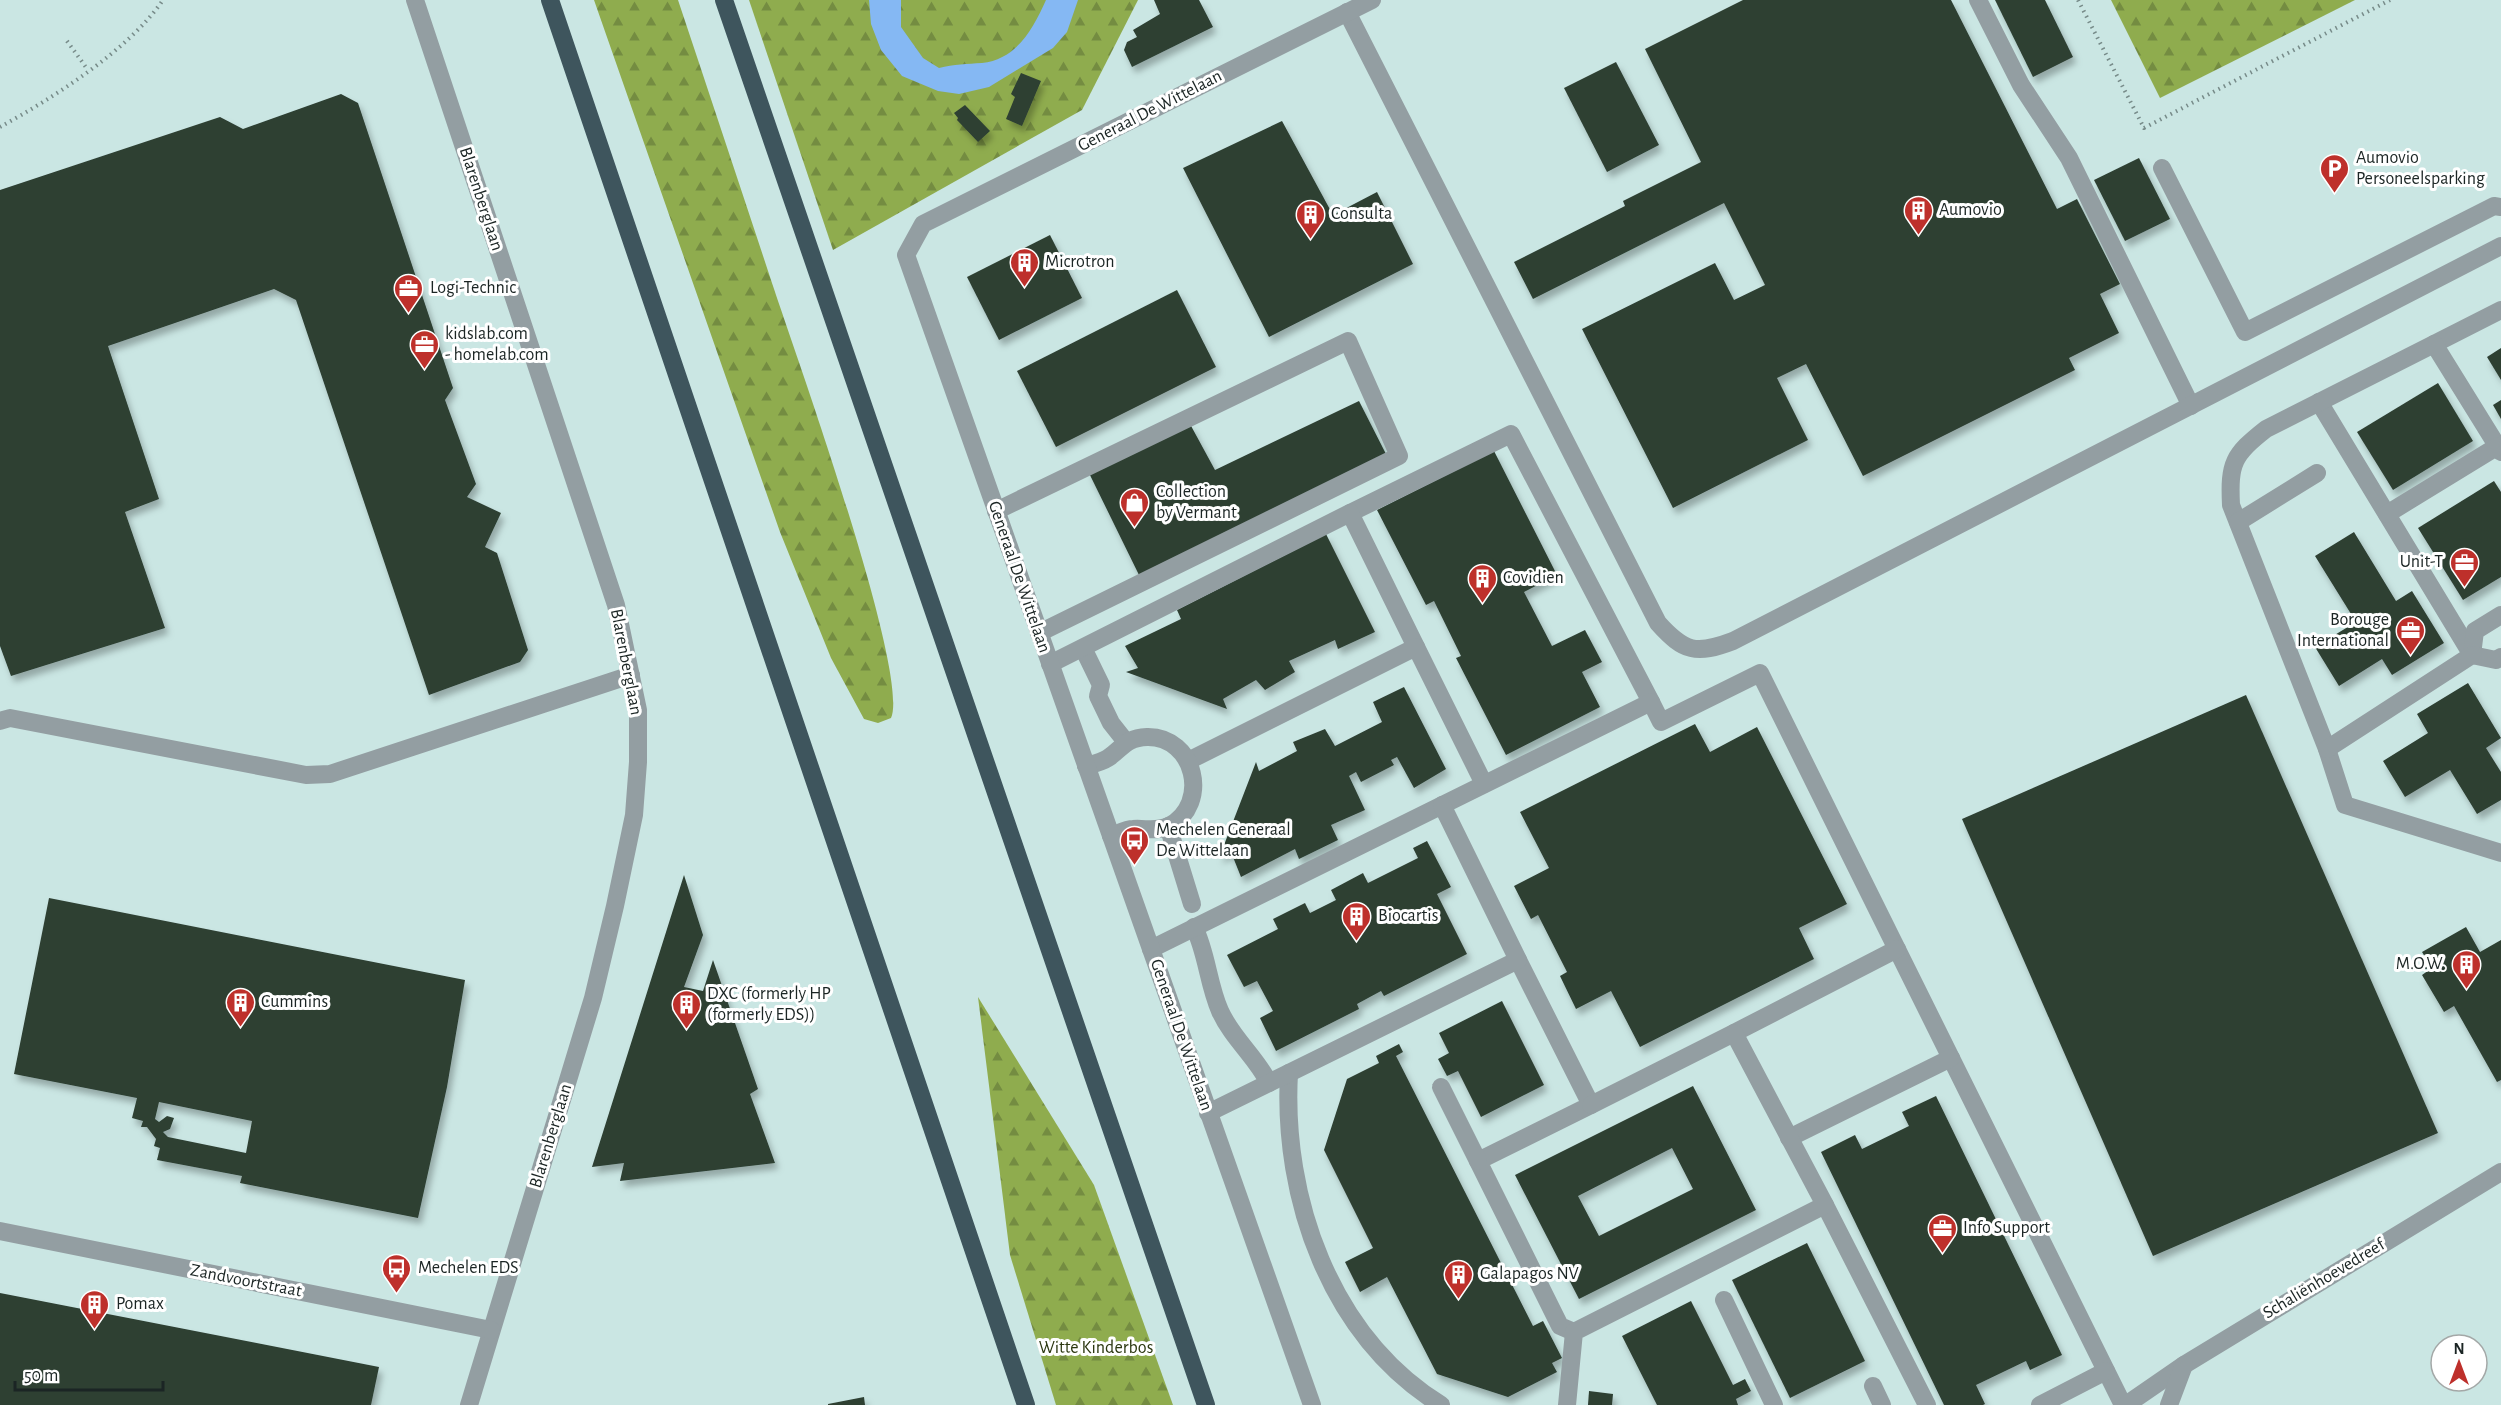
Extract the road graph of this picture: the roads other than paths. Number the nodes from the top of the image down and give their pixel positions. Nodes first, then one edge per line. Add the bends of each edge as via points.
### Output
1 (415, 0) edge
2 (550, 0) edge
3 (724, 0) edge
4 (1372, 0) edge
5 (1978, 0) edge
6 (1347, 12) junction
7 (2162, 168) dead end
8 (2501, 207) edge
9 (2501, 246) edge
10 (2501, 310) edge
11 (2434, 344) junction
12 (2319, 402) junction
13 (2191, 406) junction
14 (2499, 449) edge
15 (2317, 473) dead end
16 (996, 511) junction
17 (1350, 513) junction
18 (2387, 514) junction
19 (2238, 522) junction
20 (2501, 615) edge
21 (1039, 633) junction
22 (1416, 647) junction
23 (1083, 648) junction
24 (2472, 655) junction
25 (2499, 662) edge
26 (1050, 664) junction
27 (631, 675) junction
28 (1651, 702) junction
29 (0, 722) edge
30 (1126, 742) junction
31 (2327, 749) junction
32 (1188, 761) junction
33 (1086, 766) junction
34 (1484, 784) junction
35 (1442, 805) junction
36 (1168, 826) junction
37 (1111, 836) junction
38 (2501, 853) edge
39 (1192, 904) dead end
40 (1194, 927) junction
41 (1150, 949) junction
42 (1897, 949) junction
43 (1518, 960) junction
44 (1734, 1033) junction
45 (1951, 1058) junction
46 (1289, 1073) junction
47 (1269, 1083) junction
48 (1442, 1087) dead end
49 (1591, 1105) junction
50 (1208, 1113) junction
51 (1789, 1138) junction
52 (1478, 1161) junction
53 (2501, 1172) edge
54 (1825, 1205) junction
55 (0, 1231) edge
56 (1724, 1300) dead end
57 (491, 1330) junction
58 (1574, 1332) junction
59 (2184, 1365) junction
60 (2106, 1371) junction
61 (1873, 1386) dead end
62 (469, 1405) edge
63 (1026, 1405) edge
64 (1206, 1405) edge
65 (1312, 1405) edge
66 (1441, 1405) edge
67 (1567, 1405) edge
68 (1774, 1405) edge
69 (1882, 1405) edge
70 (1927, 1405) edge
71 (2040, 1405) edge
72 (2125, 1405) edge
73 (2169, 1405) edge

1 - 27 street, Blarenberglaan via 616,605
2 - 63 highway
3 - 64 highway
4 - 6 street, Generaal De Wittelaan
5 - 13 street via 2021,85 2070,158
6 - 13 street via 1658,622 1671,638 1689,650 1709,650 1733,641
6 - 16 street, Generaal De Wittelaan via 923,224 918,231 906,255
7 - 8 street via 2245,332 2494,207
9 - 13 street
10 - 11 street
11 - 12 street
11 - 14 street
12 - 18 street
12 - 19 street via 2266,429 2242,448 2230,473 2231,506
14 - 18 street
15 - 19 street
16 - 21 street, Generaal De Wittelaan
16 - 21 street via 1348,341 1399,456
17 - 22 street
17 - 23 street
17 - 28 street via 1511,434
18 - 24 street
19 - 31 street
20 - 24 street via 2475,631
21 - 26 street, Generaal De Wittelaan
22 - 32 street
22 - 34 street
23 - 26 street
23 - 30 street via 1101,685 1098,696
24 - 25 street
24 - 31 street
26 - 33 street, Generaal De Wittelaan
27 - 29 street via 330,774 306,775 9,718
27 - 57 street, Blarenberglaan via 638,710 638,762 634,815 615,906 593,998
28 - 34 street
28 - 42 street via 1661,722 1760,673
30 - 32 street via 1149,737 1161,739 1172,744
30 - 33 street via 1108,759
31 - 38 street via 2345,805
32 - 36 street via 1193,773 1192,798 1187,809
33 - 37 street, Generaal De Wittelaan
34 - 35 street
35 - 40 street
35 - 43 street
36 - 37 street via 1144,831 1132,828
36 - 39 street
37 - 41 street, Generaal De Wittelaan
40 - 41 street
40 - 47 street via 1220,1011 1239,1045
41 - 50 street, Generaal De Wittelaan
42 - 44 street
42 - 45 street
43 - 46 street
43 - 49 street
44 - 49 street
44 - 51 street
45 - 51 street
45 - 60 street
46 - 47 street
46 - 66 street via 1288,1137 1292,1168 1320,1259 1367,1336 1407,1379
47 - 50 street
48 - 52 street
49 - 52 street
50 - 65 street, Generaal De Wittelaan
51 - 54 street
52 - 58 street via 1560,1326
53 - 59 street, Schaliënhoevedreef
54 - 58 street
54 - 70 street
55 - 57 street, Zandvoortstraat
56 - 68 street
57 - 62 street, Blarenberglaan
58 - 67 street
59 - 72 street
59 - 73 street
60 - 71 street
60 - 72 street
61 - 69 street

